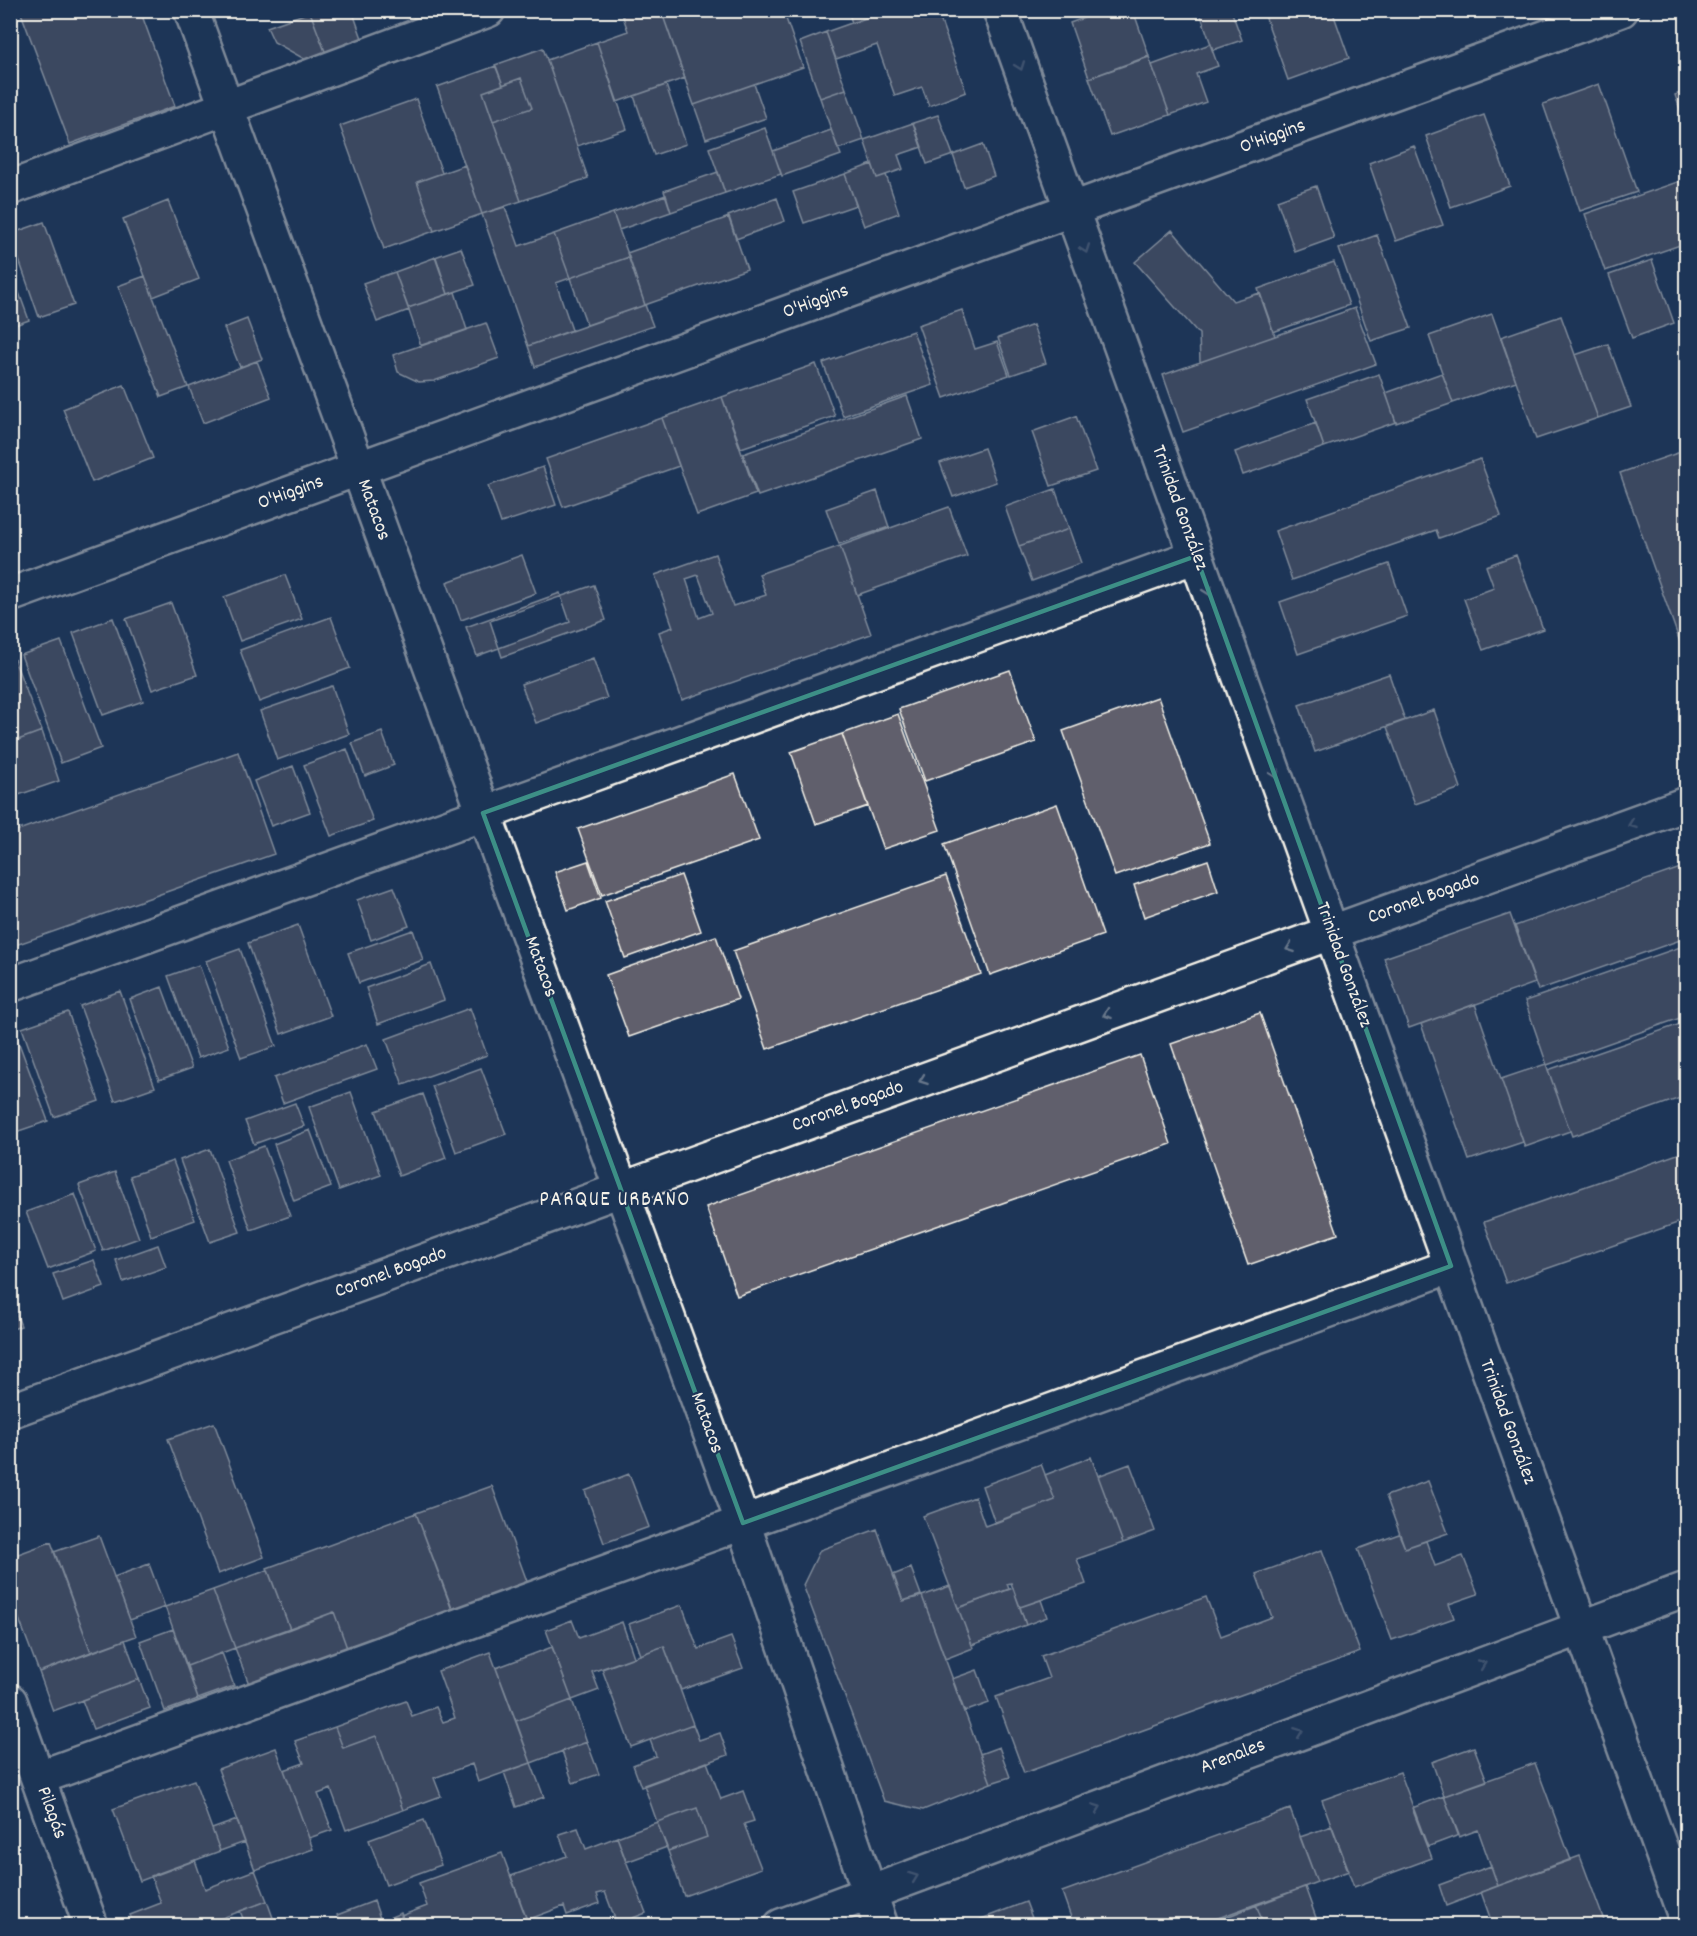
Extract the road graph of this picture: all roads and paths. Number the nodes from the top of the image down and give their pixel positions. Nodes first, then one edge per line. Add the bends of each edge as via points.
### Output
1 (191, 10) edge
2 (488, 10) edge
3 (1000, 10) edge
4 (1621, 10) edge
5 (226, 108) junction
6 (10, 188) edge
7 (1071, 210) junction
8 (358, 468) junction
9 (1196, 556) junction
10 (10, 595) edge
11 (1686, 804) edge
12 (483, 813) junction
13 (1332, 933) junction
14 (10, 985) edge
15 (621, 1189) junction
16 (1451, 1266) junction
17 (10, 1411) edge
18 (742, 1522) junction
19 (1686, 1588) edge
20 (1580, 1627) junction
21 (10, 1701) edge
22 (38, 1778) junction
23 (869, 1894) junction
24 (1686, 1919) edge
25 (91, 1926) edge
26 (780, 1926) edge
27 (882, 1926) edge

1 - 5 street, Matacos
2 - 5 street
3 -> 7 street, Trinidad González
4 - 7 street, O'Higgins
5 - 6 street
5 - 8 street, Matacos
7 - 8 street, O'Higgins
7 -> 9 street, Trinidad González
8 - 10 street, O'Higgins
8 - 12 street, Matacos
9 - 12 street
9 -> 13 street, Trinidad González
11 -> 13 street, Coronel Bogado
12 - 14 street
12 - 15 street, Matacos
13 -> 15 street, Coronel Bogado
13 - 16 street, Trinidad González
15 - 17 street, Coronel Bogado
15 - 18 street, Matacos
16 - 18 street
16 - 20 street, Trinidad González
18 - 22 street
18 - 23 street, Matacos
19 - 20 street, Arenales
23 -> 20 street, Arenales
20 - 24 street, Trinidad González
21 - 22 street, Pilagás
22 - 25 street, Pilagás
23 - 26 street, Arenales
23 - 27 street, Matacos

